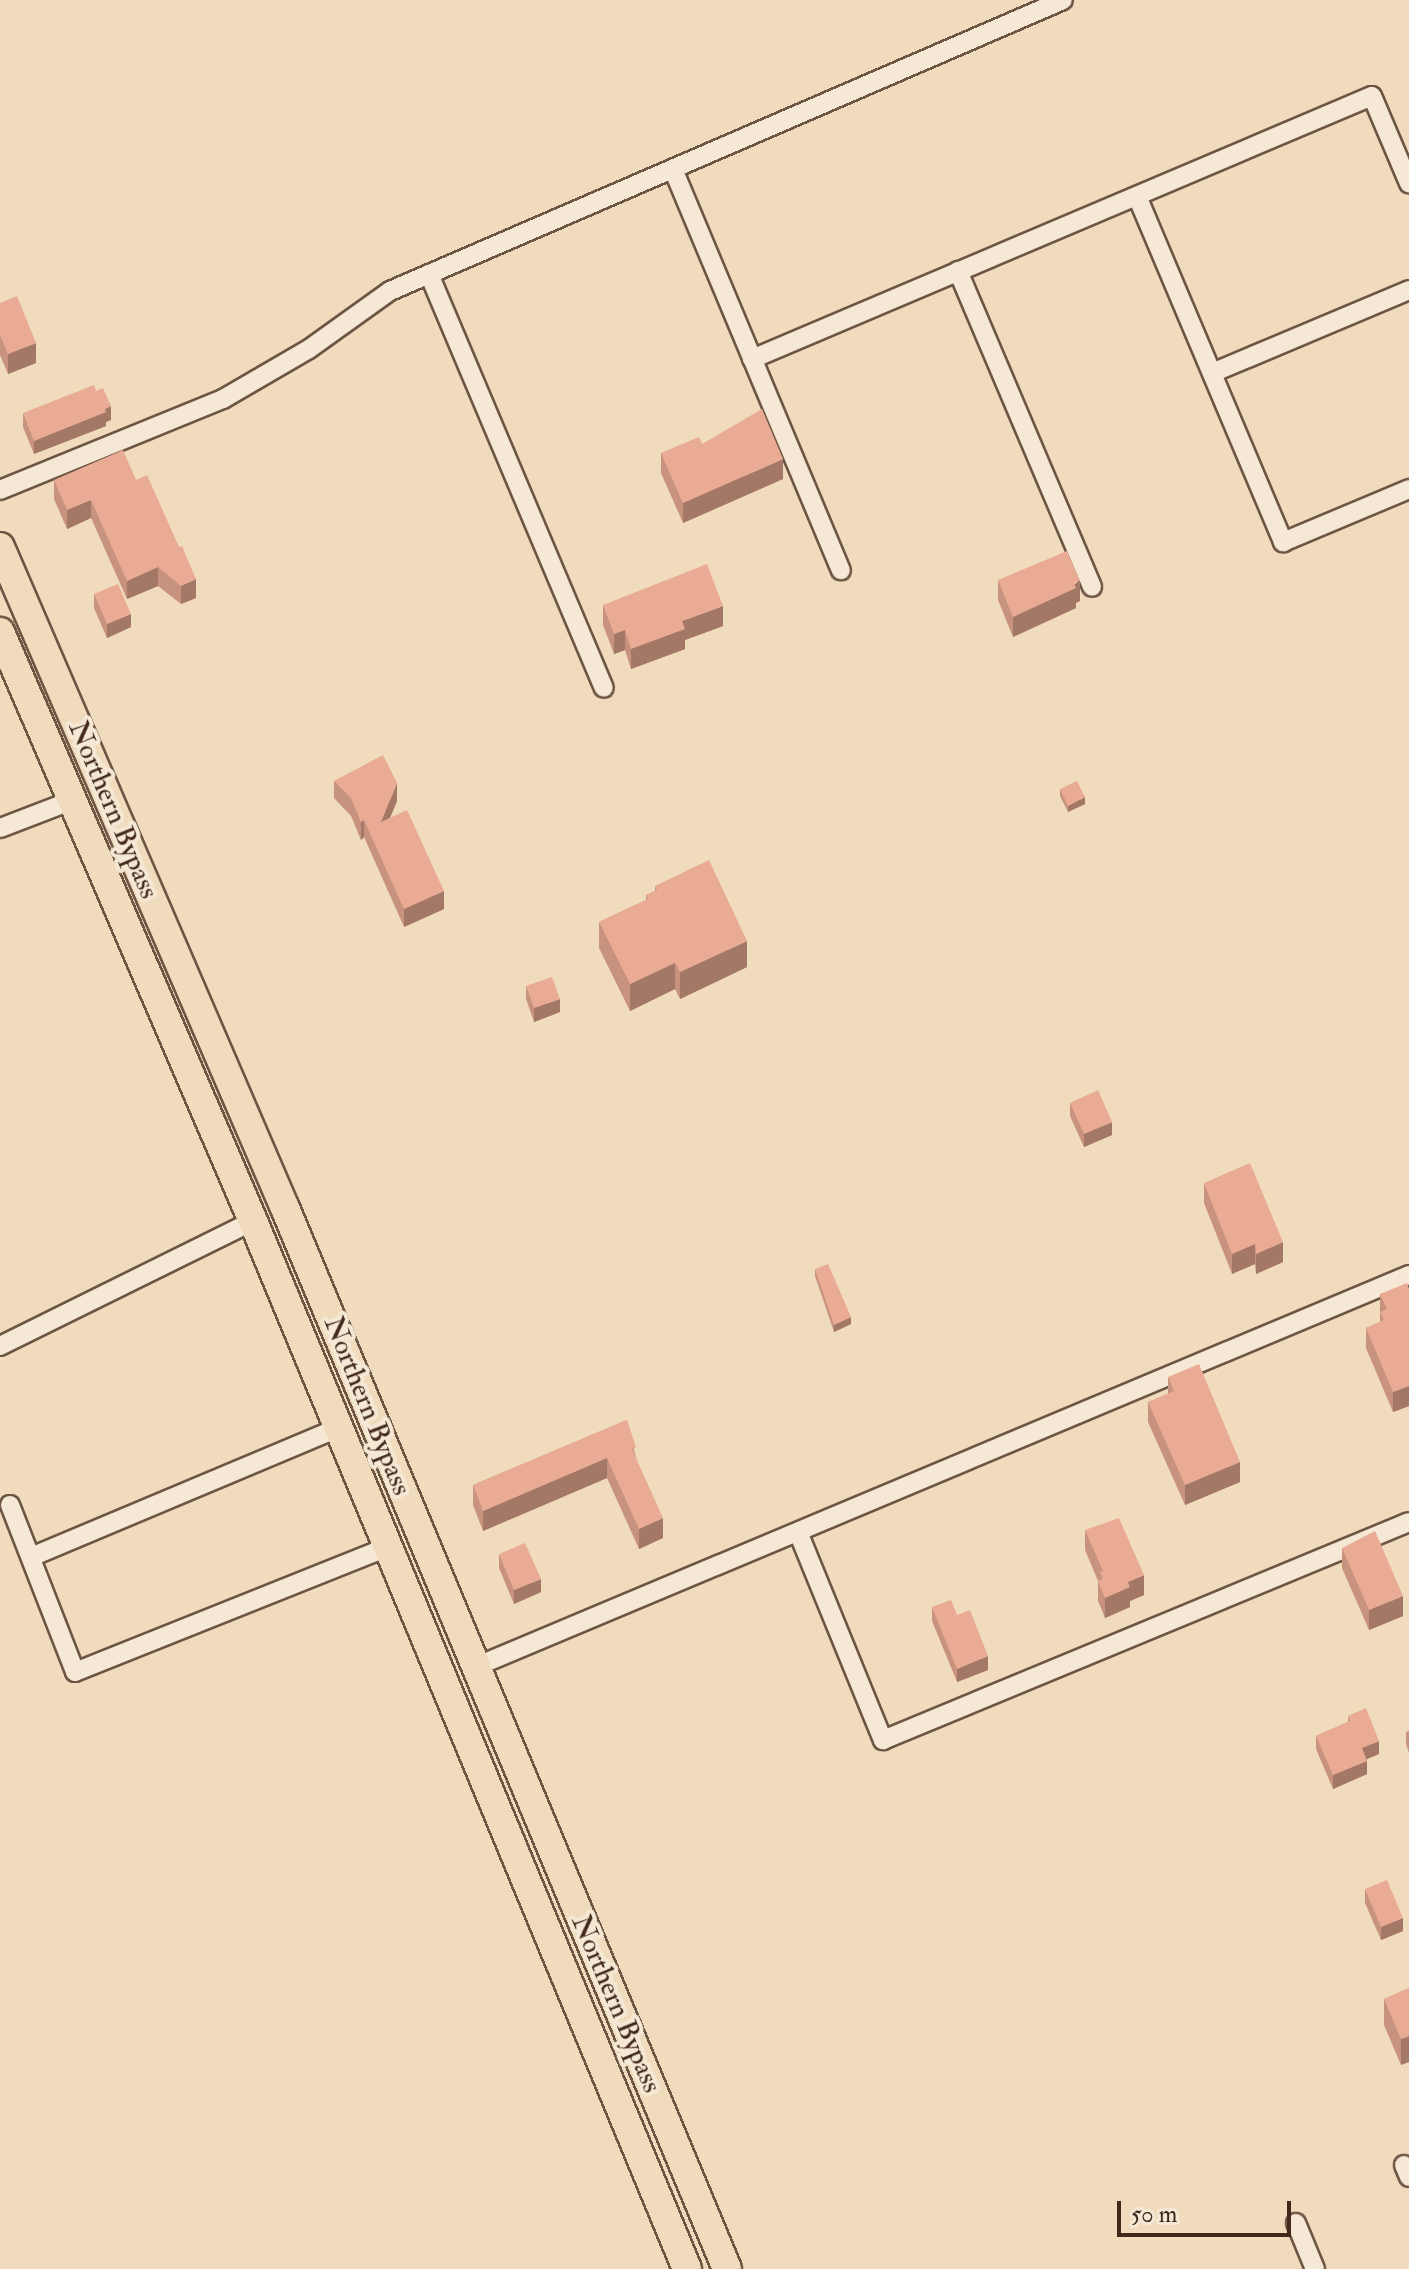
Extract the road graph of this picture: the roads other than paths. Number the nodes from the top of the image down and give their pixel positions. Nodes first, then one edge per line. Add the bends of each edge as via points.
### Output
1 (1063, 0) edge
2 (673, 169) junction
3 (1409, 183) edge
4 (1137, 196) junction
5 (958, 271) junction
6 (429, 274) junction
7 (1409, 290) edge
8 (752, 359) junction
9 (1212, 373) junction
10 (1409, 489) edge
11 (0, 490) edge
12 (0, 547) edge
13 (841, 570) dead end
14 (1092, 587) dead end
15 (0, 632) edge
16 (604, 688) dead end
17 (73, 800) junction
18 (0, 828) edge
19 (157, 912) junction
20 (127, 924) junction
21 (253, 1221) junction
22 (1409, 1275) edge
23 (0, 1346) edge
24 (338, 1428) junction
25 (10, 1505) dead end
26 (1409, 1522) edge
27 (798, 1532) junction
28 (388, 1547) junction
29 (31, 1557) junction
30 (475, 1667) junction
31 (1296, 2223) dead end
32 (687, 2269) edge
33 (727, 2269) edge
34 (1315, 2269) edge

1 - 2 street
2 - 6 street
2 - 8 street
3 - 4 street via 1372,96
4 - 5 street
4 - 9 street
5 - 8 street
5 - 14 street
6 - 11 street via 390,291 309,349 223,399
6 - 16 street
7 - 9 street
8 - 13 street
9 - 10 street via 1283,542
12 - 19 main road, Northern Bypass
15 - 17 main road, Northern Bypass
17 - 18 street
17 - 20 main road, Northern Bypass
19 - 20 main road
19 - 30 main road, Northern Bypass
20 - 21 main road, Northern Bypass
21 - 23 street
21 - 24 main road, Northern Bypass
22 - 27 street
24 - 28 main road, Northern Bypass
24 - 29 street
25 - 29 street
26 - 27 street via 883,1740
27 - 30 street
28 - 29 street via 75,1672
28 - 32 main road, Northern Bypass
30 - 33 main road, Northern Bypass
31 - 34 street

